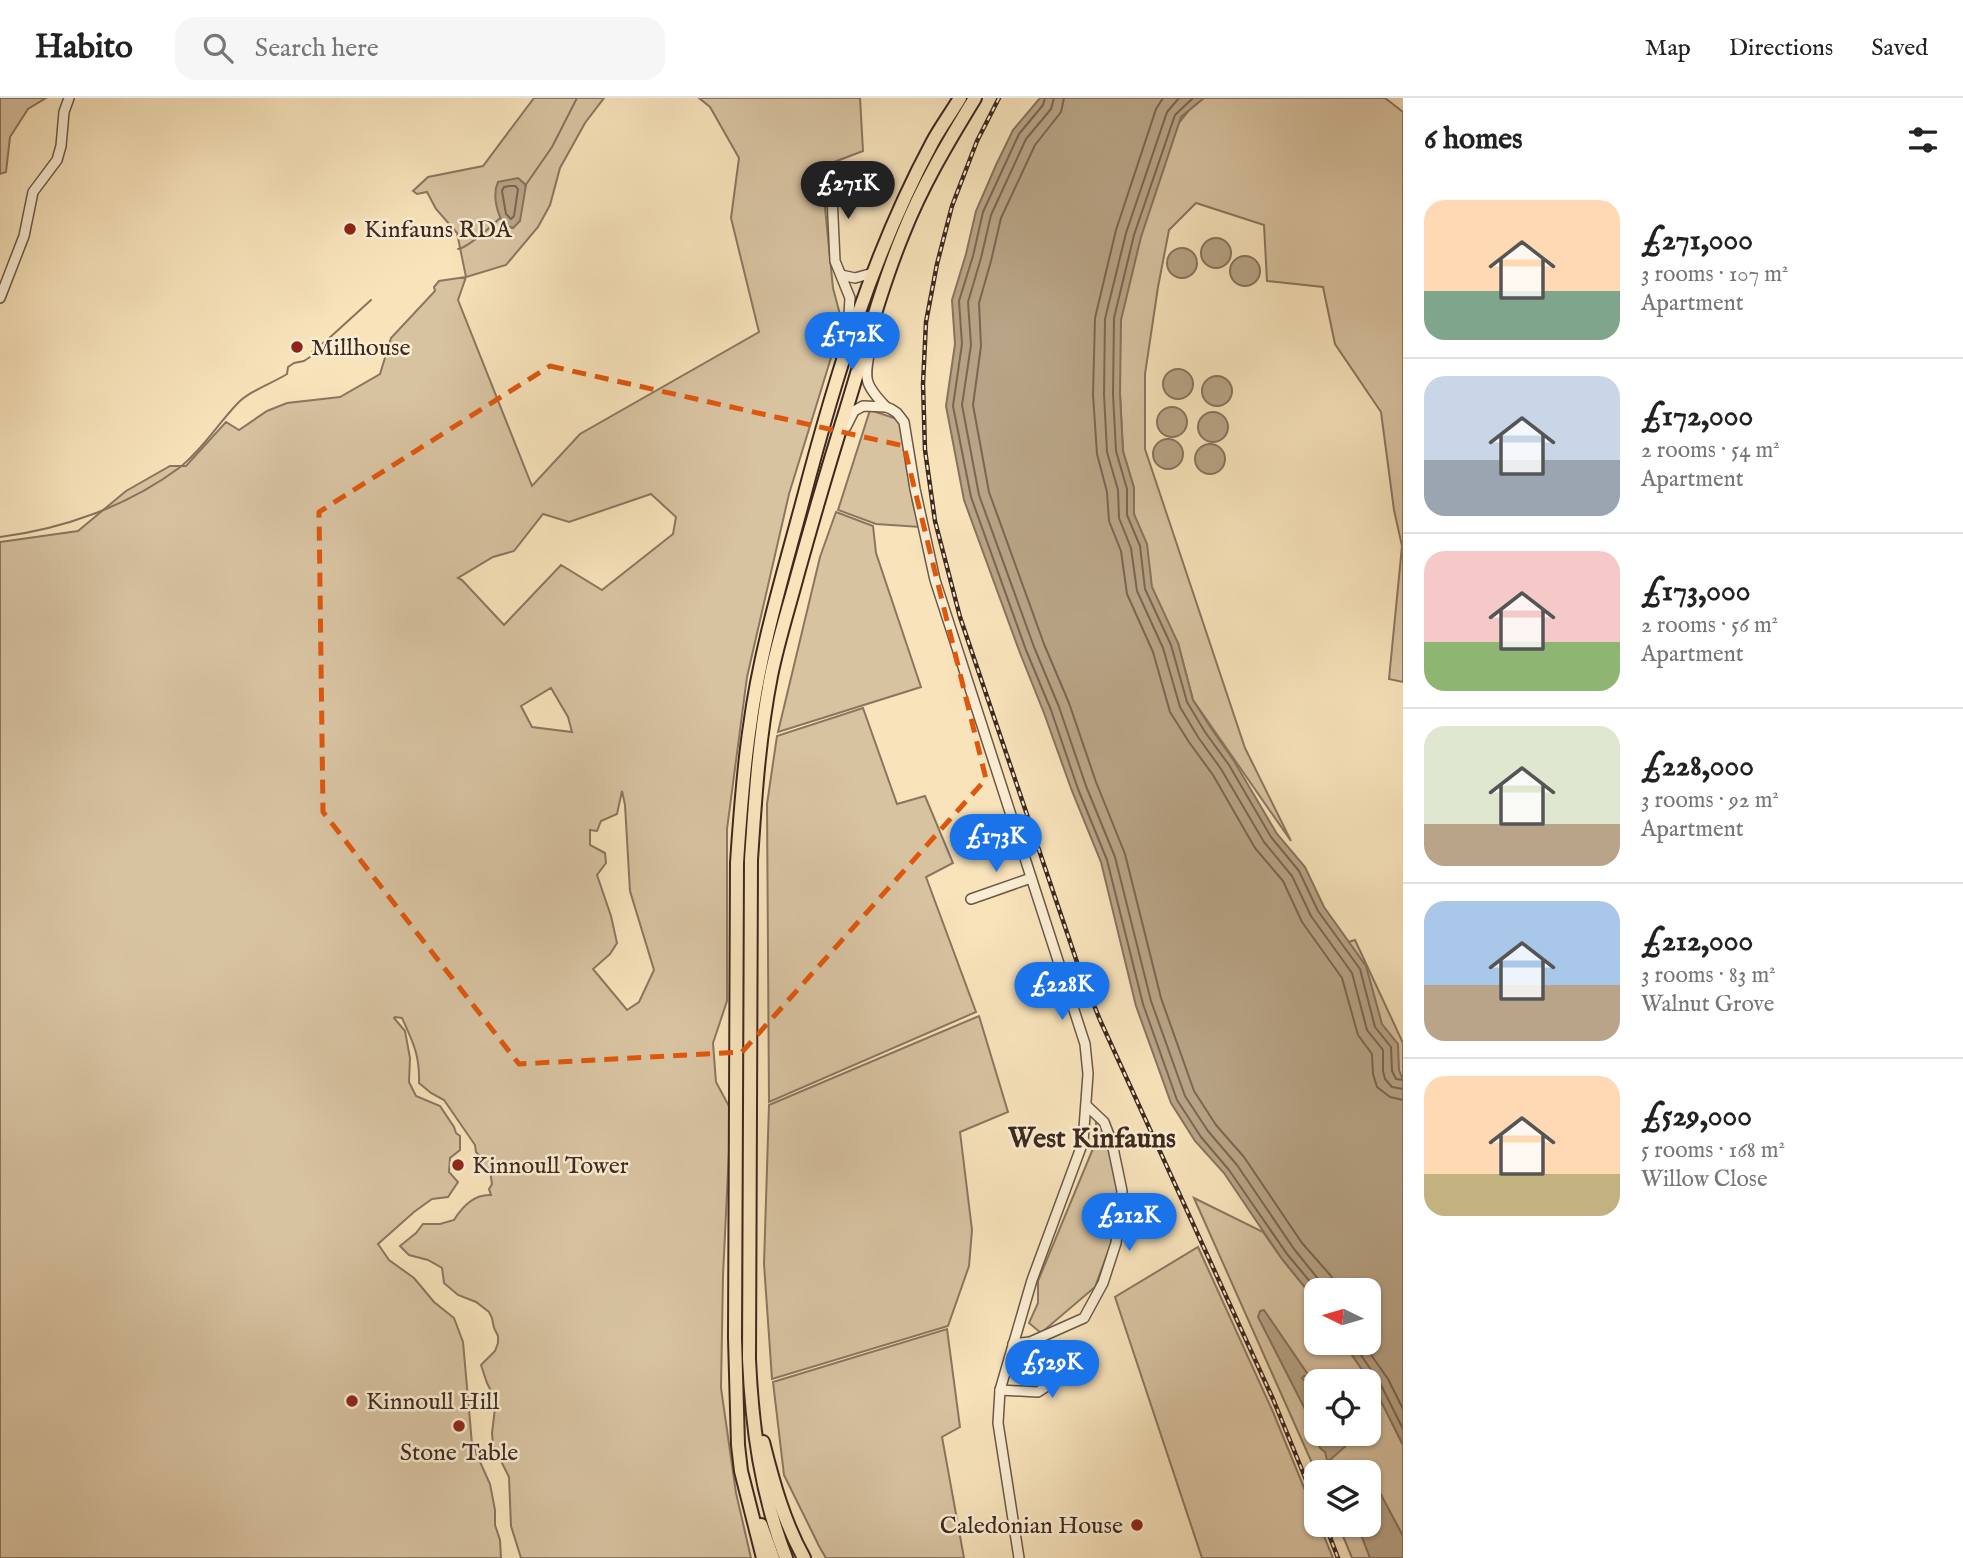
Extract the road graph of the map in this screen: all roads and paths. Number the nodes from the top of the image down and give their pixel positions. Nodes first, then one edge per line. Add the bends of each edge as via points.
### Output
1 (69, 98) edge
2 (960, 98) edge
3 (975, 98) edge
4 (831, 174) dead end
5 (873, 273) junction
6 (841, 275) junction
7 (0, 298) edge
8 (874, 322) junction
9 (832, 396) junction
10 (886, 407) junction
11 (829, 463) junction
12 (1031, 878) junction
13 (971, 899) dead end
14 (1087, 1106) junction
15 (1013, 1344) junction
16 (1090, 1358) dead end
17 (749, 1359) junction
18 (737, 1390) junction
19 (1000, 1390) junction
20 (762, 1558) edge
21 (773, 1558) edge
22 (786, 1558) edge
23 (804, 1558) edge
24 (1019, 1558) edge

1 - 7 street via 57,160 33,192 24,236
2 - 5 highway via 932,143
3 - 8 highway via 921,192 884,284
4 - 6 street via 835,261
5 - 6 street via 855,278
5 - 9 highway
6 - 9 street via 850,307
8 - 10 street via 866,377 869,388
8 - 11 highway
9 - 18 highway via 763,657 742,786 737,863
10 - 11 street via 863,406 854,411
10 - 12 street via 904,422 935,580
11 - 17 highway via 771,675 755,789 750,874
12 - 13 street
12 - 14 street via 1085,1044
14 - 15 street via 1083,1142
14 - 15 street via 1104,1122 1122,1191 1116,1243 1103,1283 1084,1318 1030,1342
15 - 19 street
16 - 19 street via 1038,1392
17 - 22 highway via 756,1444
17 - 23 highway via 769,1463 785,1519
18 - 20 highway via 741,1471
18 - 21 highway via 747,1468
19 - 24 street via 998,1423

